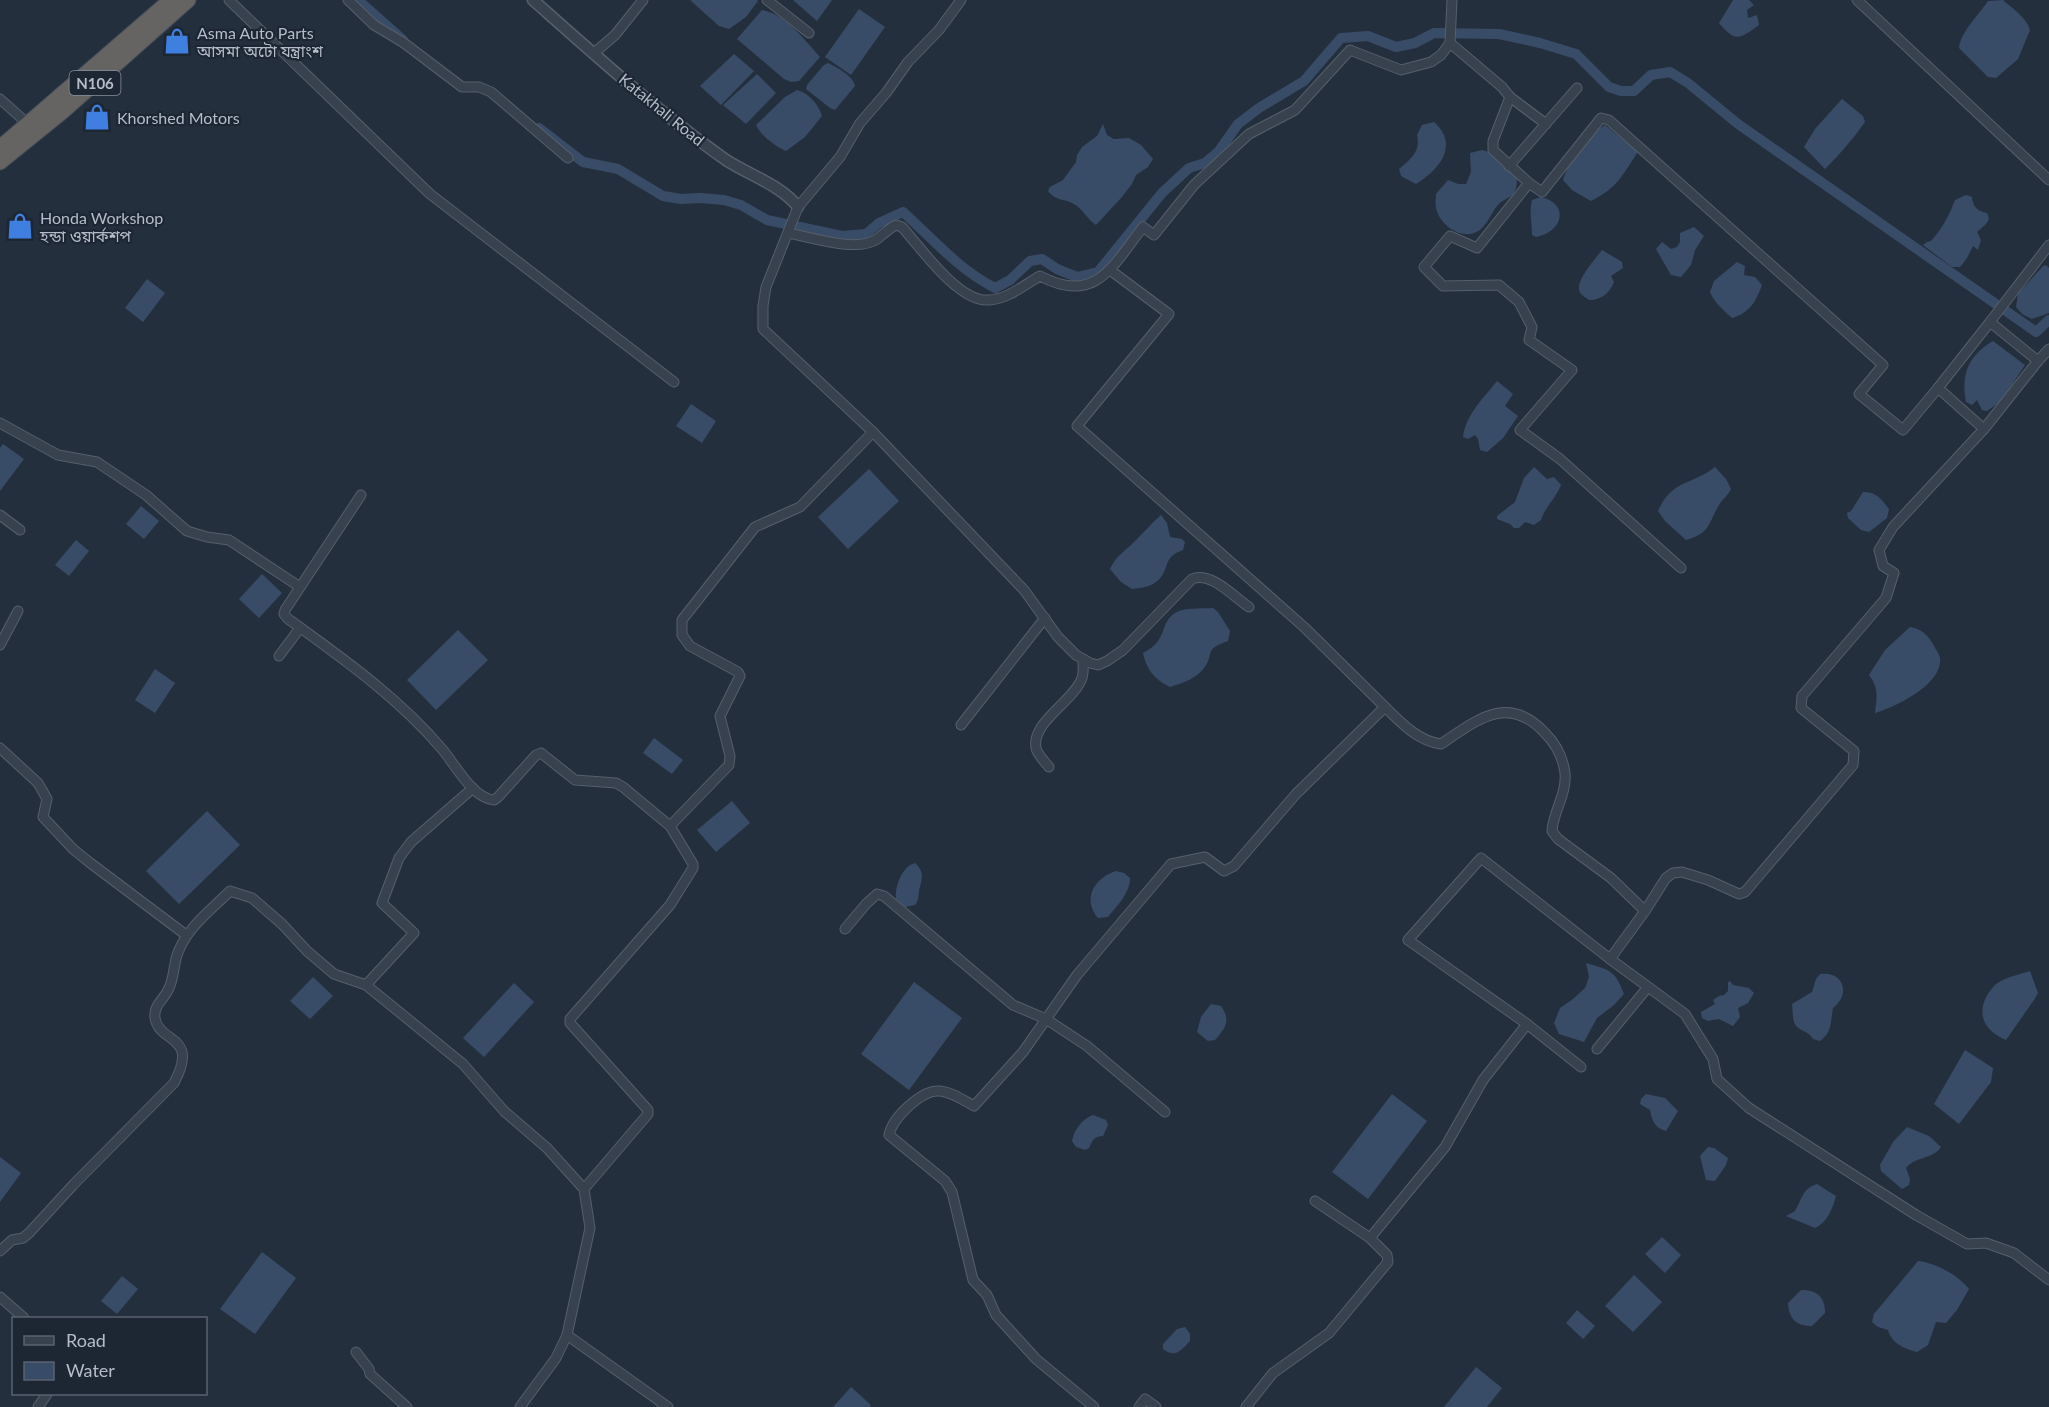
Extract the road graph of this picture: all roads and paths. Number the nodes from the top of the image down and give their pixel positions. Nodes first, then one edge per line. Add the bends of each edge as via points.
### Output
1 (171, 0) edge
2 (188, 0) edge
3 (229, 0) edge
4 (348, 0) edge
5 (532, 0) edge
6 (643, 0) edge
7 (768, 0) edge
8 (961, 0) edge
9 (1857, 0) edge
10 (1451, 3) edge
11 (809, 33) dead end
12 (1450, 44) junction
13 (594, 53) junction
14 (1576, 88) dead end
15 (1510, 97) junction
16 (0, 99) edge
17 (28, 124) junction
18 (1546, 124) junction
19 (0, 148) edge
20 (568, 158) dead end
21 (0, 162) edge
22 (1509, 166) junction
23 (2049, 180) edge
24 (1529, 183) junction
25 (798, 207) junction
26 (788, 232) junction
27 (2049, 245) edge
28 (1110, 270) junction
29 (1990, 322) junction
30 (2049, 349) edge
31 (2038, 361) junction
32 (674, 382) dead end
33 (1938, 388) junction
34 (0, 423) edge
35 (1984, 429) junction
36 (873, 432) junction
37 (362, 495) dead end
38 (0, 514) edge
39 (21, 530) dead end
40 (1681, 568) dead end
41 (300, 587) junction
42 (1249, 607) dead end
43 (18, 611) dead end
44 (1045, 618) junction
45 (300, 628) junction
46 (0, 645) edge
47 (279, 656) dead end
48 (1083, 659) junction
49 (1385, 707) junction
50 (961, 725) dead end
51 (0, 748) edge
52 (1049, 767) dead end
53 (473, 788) junction
54 (670, 825) junction
55 (1645, 911) junction
56 (845, 929) dead end
57 (186, 935) junction
58 (1610, 959) junction
59 (366, 986) junction
60 (1648, 987) junction
61 (1046, 1019) junction
62 (1527, 1024) junction
63 (1597, 1049) dead end
64 (1581, 1067) dead end
65 (1165, 1112) dead end
66 (584, 1189) junction
67 (1315, 1201) dead end
68 (1370, 1238) junction
69 (0, 1251) edge
70 (2049, 1280) edge
71 (0, 1298) edge
72 (23, 1317) edge
73 (567, 1335) junction
74 (356, 1352) dead end
75 (47, 1395) edge
76 (38, 1407) edge
77 (406, 1407) edge
78 (520, 1407) edge
79 (668, 1407) edge
80 (1094, 1407) edge
81 (1139, 1407) edge
82 (1156, 1407) edge
83 (1246, 1407) edge

1 - 17 highway, N106
2 - 21 highway, N106
3 - 32 street via 430,194
4 - 20 street via 374,25 462,87 491,92
5 - 13 street, Katakhali Road
6 - 13 street via 615,35
7 - 11 street
8 - 25 street via 908,62 860,123 840,157
9 - 23 street
10 - 12 street
12 - 15 street
12 - 28 street via 1431,62 1401,70 1350,50 1294,110 1249,134 1194,185 1154,235 1143,227
13 - 25 street, Katakhali Road via 675,121
14 - 18 street
15 - 18 street
15 - 22 street via 1492,146
16 - 17 street
17 - 19 highway, N106
18 - 22 street
22 - 24 street
24 - 33 street via 1542,192 1601,118 1609,120 1883,365 1859,394 1903,430
24 - 40 street via 1476,248 1450,236 1424,267 1443,286 1499,285 1519,302 1532,327 1530,340 1572,370 1520,430 1560,459
25 - 26 street
26 - 28 street via 838,244 860,244 876,240 896,225 902,226 953,283 981,301 1006,297 1040,276 1056,285 1080,288
26 - 36 street via 766,287 763,329
27 - 29 street
28 - 49 street via 1169,314 1077,426 1304,627
29 - 31 street
29 - 33 street
30 - 31 street
31 - 35 street
33 - 35 street
34 - 41 street via 58,455 97,462 146,495 187,531 229,540
35 - 55 street via 1893,527 1879,550 1883,566 1894,573 1886,598 1802,696 1801,708 1854,751 1853,765 1745,892 1739,894 1708,880 1673,873
36 - 44 street via 1024,590
36 - 54 street via 800,507 755,527 682,620 682,635 690,646 740,676 720,716 729,765
37 - 41 street
38 - 39 street
41 - 45 street via 284,614
42 - 48 street via 1209,578 1199,576 1123,650 1098,664
43 - 46 street
44 - 48 street via 1058,637
44 - 50 street
45 - 47 street
45 - 53 street via 405,710
48 - 52 street via 1083,676 1076,690 1035,736 1036,750
49 - 55 street via 1419,737 1441,744 1471,724 1502,712 1534,720 1553,741 1565,775 1552,831
49 - 61 street via 1296,794 1234,866 1224,871 1205,857 1171,864 1077,975
51 - 57 street via 38,783 47,799 43,817 61,837
53 - 54 street via 494,800 540,753 575,780 620,784
53 - 59 street via 411,842 399,858 382,903 414,933
54 - 66 street via 692,859 693,868 670,905 570,1021 648,1110
55 - 58 street
56 - 61 street via 877,894 884,896 1013,1005
57 - 59 street via 230,891 241,894 252,898 334,974
57 - 69 street via 177,952 170,986 154,1016 158,1026 183,1052 180,1073 29,1233 12,1240
58 - 60 street
58 - 62 street via 1481,858 1408,940
59 - 66 street via 463,1064 504,1111 547,1148
60 - 63 street
60 - 70 street via 1685,1014 1713,1059 1717,1079 1749,1108 1916,1215 1967,1244 1986,1243 2014,1253
61 - 65 street via 1087,1046
61 - 80 street via 1023,1052 974,1106 949,1092 936,1090 904,1110 889,1135 945,1181 952,1192 973,1280 987,1295 996,1316 1036,1359
62 - 64 street
62 - 68 street via 1483,1080 1445,1147
66 - 73 street via 590,1228
67 - 68 street
68 - 83 street via 1387,1254 1388,1262 1329,1333 1273,1373
71 - 72 street
73 - 78 street
73 - 79 street
74 - 77 street via 370,1374
75 - 76 street
81 - 82 street via 1145,1399

